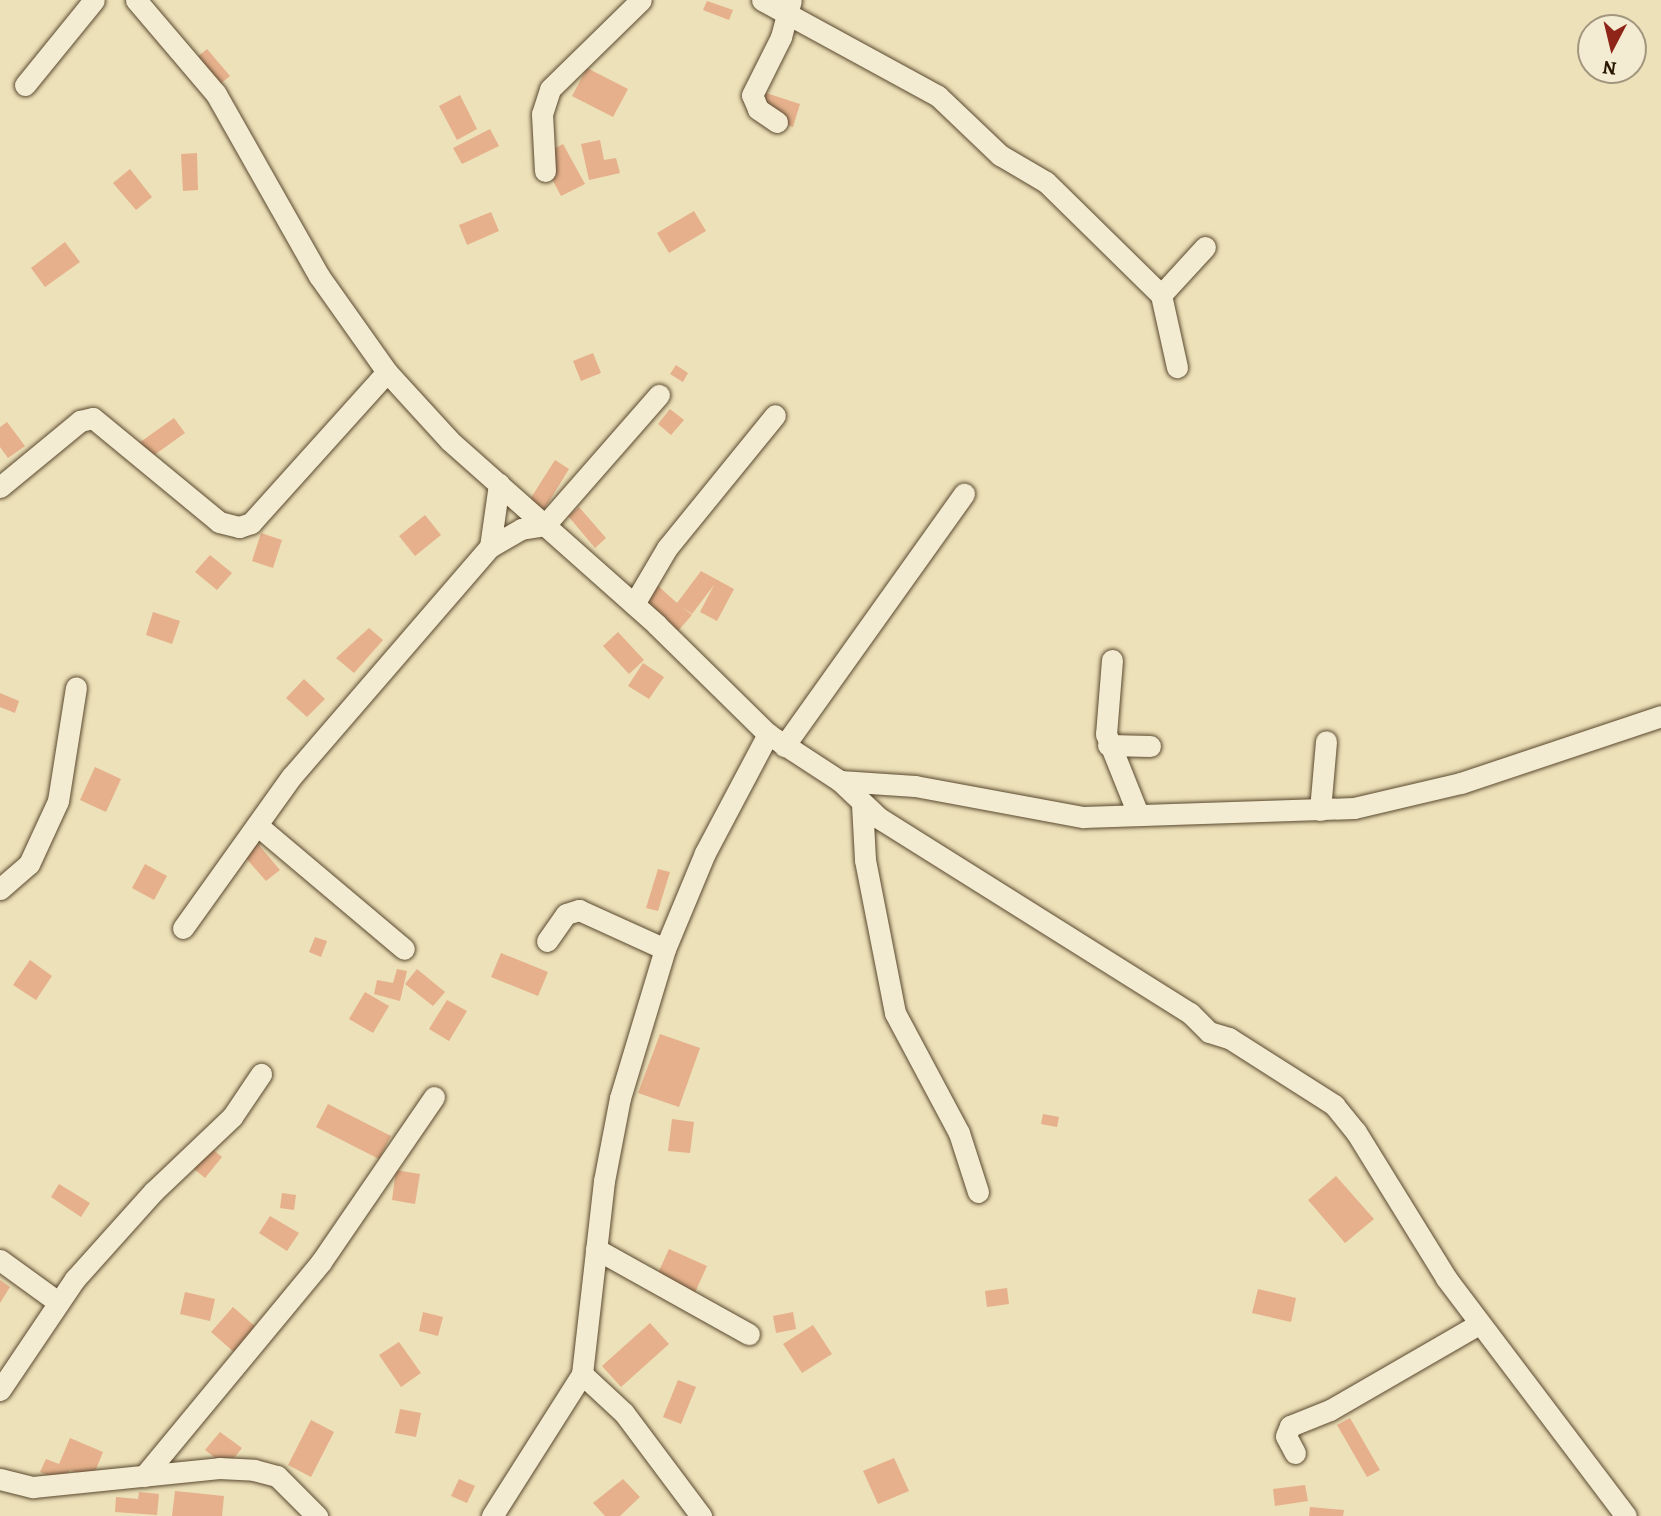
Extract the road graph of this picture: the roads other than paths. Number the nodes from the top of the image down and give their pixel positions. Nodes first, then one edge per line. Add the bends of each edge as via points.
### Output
1 (94, 0) edge
2 (136, 0) edge
3 (641, 0) edge
4 (762, 0) edge
5 (789, 5) edge
6 (25, 85) dead end
7 (777, 122) dead end
8 (545, 171) dead end
9 (1205, 247) dead end
10 (1161, 295) junction
11 (1177, 367) dead end
12 (387, 372) junction
13 (659, 395) dead end
14 (775, 415) dead end
15 (499, 484) junction
16 (0, 487) edge
17 (964, 494) dead end
18 (545, 525) junction
19 (490, 547) junction
20 (634, 604) junction
21 (1112, 660) dead end
22 (76, 687) dead end
23 (1661, 716) edge
24 (776, 740) junction
25 (1326, 741) dead end
26 (1108, 745) junction
27 (1150, 746) dead end
28 (840, 781) junction
29 (862, 804) junction
30 (1320, 810) junction
31 (1138, 814) junction
32 (257, 825) junction
33 (0, 889) edge
34 (183, 928) dead end
35 (547, 941) dead end
36 (404, 949) dead end
37 (664, 949) junction
38 (261, 1074) dead end
39 (434, 1097) dead end
40 (978, 1192) dead end
41 (596, 1249) junction
42 (0, 1261) edge
43 (58, 1302) junction
44 (1479, 1324) junction
45 (749, 1334) dead end
46 (582, 1374) junction
47 (0, 1390) edge
48 (1295, 1453) dead end
49 (144, 1476) junction
50 (0, 1479) edge
51 (317, 1516) edge
52 (492, 1516) edge
53 (701, 1516) edge
54 (1626, 1516) edge

1 - 6 street
2 - 12 street via 216,94 319,276
3 - 8 street via 550,89 542,114
4 - 5 street
5 - 7 street via 752,95 758,109
5 - 10 street via 938,96 1000,155 1046,182
9 - 10 street
10 - 11 street
12 - 15 street
12 - 16 street via 251,523 239,527 219,522 93,418 80,421
13 - 18 street
14 - 20 street via 667,548
15 - 18 street
15 - 19 street
17 - 24 street
18 - 19 street via 521,529
18 - 20 street
19 - 32 street via 292,776
20 - 24 street
21 - 26 street via 1105,702
22 - 33 street via 58,801 29,864
23 - 30 street via 1461,783 1388,803
24 - 28 street
24 - 37 street via 705,853
25 - 30 street
26 - 27 street
26 - 31 street
28 - 29 street
28 - 31 street via 915,786 1083,817
29 - 40 street via 865,860 888,992 959,1133
29 - 44 street via 1190,1013 1209,1031 1229,1038 1334,1105
30 - 31 street
32 - 34 street
32 - 36 street
35 - 37 street via 566,914 579,910
37 - 41 street via 620,1098
38 - 43 street via 232,1116 153,1192
39 - 49 street via 321,1262
41 - 45 street
41 - 46 street
42 - 43 street
43 - 47 street
44 - 48 street via 1330,1409 1290,1426 1286,1436
44 - 54 street
46 - 52 street
46 - 53 street via 624,1413
49 - 50 street via 33,1487
49 - 51 street via 254,1470 277,1476

